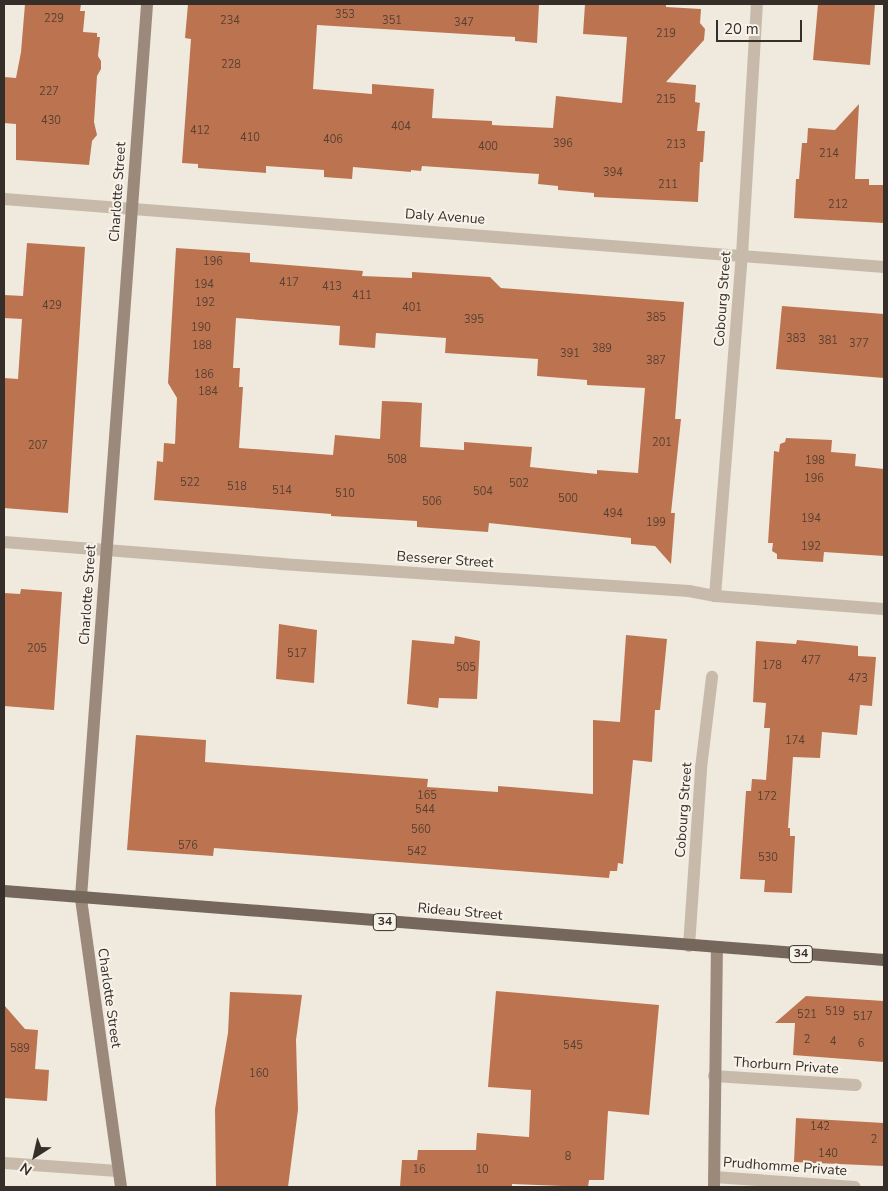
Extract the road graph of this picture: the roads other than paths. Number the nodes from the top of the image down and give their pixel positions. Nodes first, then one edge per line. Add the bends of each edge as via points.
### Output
1 (147, 4) edge
2 (757, 4) edge
3 (4, 199) edge
4 (132, 208) junction
5 (742, 255) junction
6 (884, 267) edge
7 (4, 542) edge
8 (106, 550) junction
9 (715, 596) junction
10 (884, 609) edge
11 (712, 677) dead end
12 (4, 891) edge
13 (81, 897) junction
14 (689, 946) junction
15 (717, 948) junction
16 (884, 960) edge
17 (714, 1076) junction
18 (856, 1085) dead end
19 (4, 1163) edge
20 (118, 1171) junction
21 (714, 1182) edge
22 (121, 1187) edge
23 (855, 1187) edge

1 - 4 street, Charlotte Street
2 - 5 street, Cobourg Street
3 - 4 street, Daly Avenue
4 - 5 street, Daly Avenue
4 - 8 street, Charlotte Street
5 - 6 street, Daly Avenue
5 - 9 street, Cobourg Street
7 - 8 street, Besserer Street
8 - 9 street, Besserer Street
8 - 13 street, Charlotte Street
9 - 10 street, Besserer Street
11 - 14 street, Cobourg Street via 701,768
12 - 13 main road, Rideau Street / 34
13 - 14 main road, Rideau Street / 34
13 - 20 street, Charlotte Street
14 - 15 main road, Rideau Street / 34
15 - 16 main road, Rideau Street / 34
15 - 17 street
17 - 18 street, Thorburn Private
17 - 21 street
19 - 20 street
20 - 22 street, Charlotte Street
21 - 23 street, Prudhomme Private

